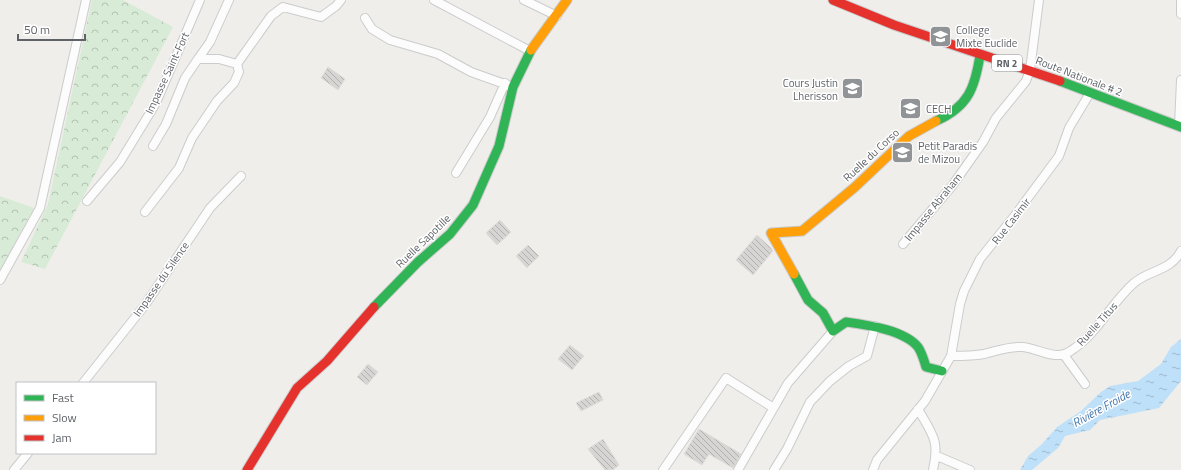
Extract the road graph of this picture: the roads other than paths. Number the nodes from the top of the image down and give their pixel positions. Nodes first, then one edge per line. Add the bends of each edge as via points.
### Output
1 (86, 0) edge
2 (200, 0) edge
3 (229, 0) edge
4 (341, 0) edge
5 (434, 0) edge
6 (524, 0) edge
7 (567, 0) edge
8 (1039, 0) edge
9 (1181, 0) edge
10 (836, 1) edge
11 (1181, 14) edge
12 (558, 16) junction
13 (365, 18) dead end
14 (530, 51) junction
15 (980, 55) junction
16 (198, 59) junction
17 (237, 64) junction
18 (1030, 70) junction
19 (1181, 80) edge
20 (509, 85) junction
21 (1090, 93) junction
22 (1180, 127) edge
23 (153, 146) dead end
24 (456, 173) dead end
25 (241, 176) dead end
26 (87, 201) dead end
27 (146, 212) dead end
28 (903, 244) dead end
29 (1181, 251) edge
30 (0, 280) edge
31 (875, 326) junction
32 (832, 331) junction
33 (1064, 355) junction
34 (951, 356) junction
35 (942, 371) junction
36 (84, 382) edge
37 (1085, 384) dead end
38 (772, 407) junction
39 (918, 409) junction
40 (27, 454) edge
41 (936, 456) junction
42 (14, 470) edge
43 (247, 470) edge
44 (663, 470) edge
45 (738, 470) edge
46 (774, 470) edge
47 (873, 470) edge
48 (933, 470) edge
49 (970, 470) edge

1 - 30 street via 40,208
2 - 26 street, Impasse Saint-Fort via 156,103 120,162
3 - 16 street via 210,42
4 - 17 street via 321,17 283,7 270,16
5 - 14 street
6 - 12 street
7 - 12 street, Ruelle Sapotille
8 - 18 street
9 - 11 street
10 - 15 street, Route Nationale # 2 / RN 2
12 - 14 street, Ruelle Sapotille
13 - 20 street via 372,30 390,40 438,54 471,72
14 - 20 street, Ruelle Sapotille
15 - 18 street, Route Nationale # 2 / RN 2
15 - 32 street, Ruelle du Corso via 977,76 970,95 952,114 908,136 838,202 802,231 772,233 808,300 823,313
16 - 17 street via 219,59
16 - 23 street via 184,78 166,124
17 - 27 street via 239,72 234,83 217,101 192,138 179,168
18 - 21 street, Route Nationale # 2 / RN 2
18 - 28 street, Impasse Abraham via 1026,81 996,118 983,142 952,186
19 - 22 street
20 - 24 street
20 - 43 street, Ruelle Sapotille via 499,146 473,205 450,234 418,262 367,314 327,361 297,388
21 - 22 street, Route Nationale # 2 / RN 2
21 - 34 street, Rue Casimir via 1069,128 1059,156 980,259 960,304
25 - 36 street, Impasse du Silence via 210,208 145,305
29 - 33 street, Ruelle Titus via 1171,264 1137,281 1127,289 1080,345
31 - 32 street via 846,322
31 - 35 street via 910,337 924,357 926,367
31 - 46 street via 867,356 830,381 810,402
32 - 38 street via 788,382
33 - 34 street via 1057,356 1012,347 983,354
33 - 37 street
34 - 35 street
35 - 39 street
38 - 44 street via 726,378
38 - 45 street
39 - 41 street via 935,439
39 - 47 street via 877,460
40 - 42 street
41 - 48 street
41 - 49 street

